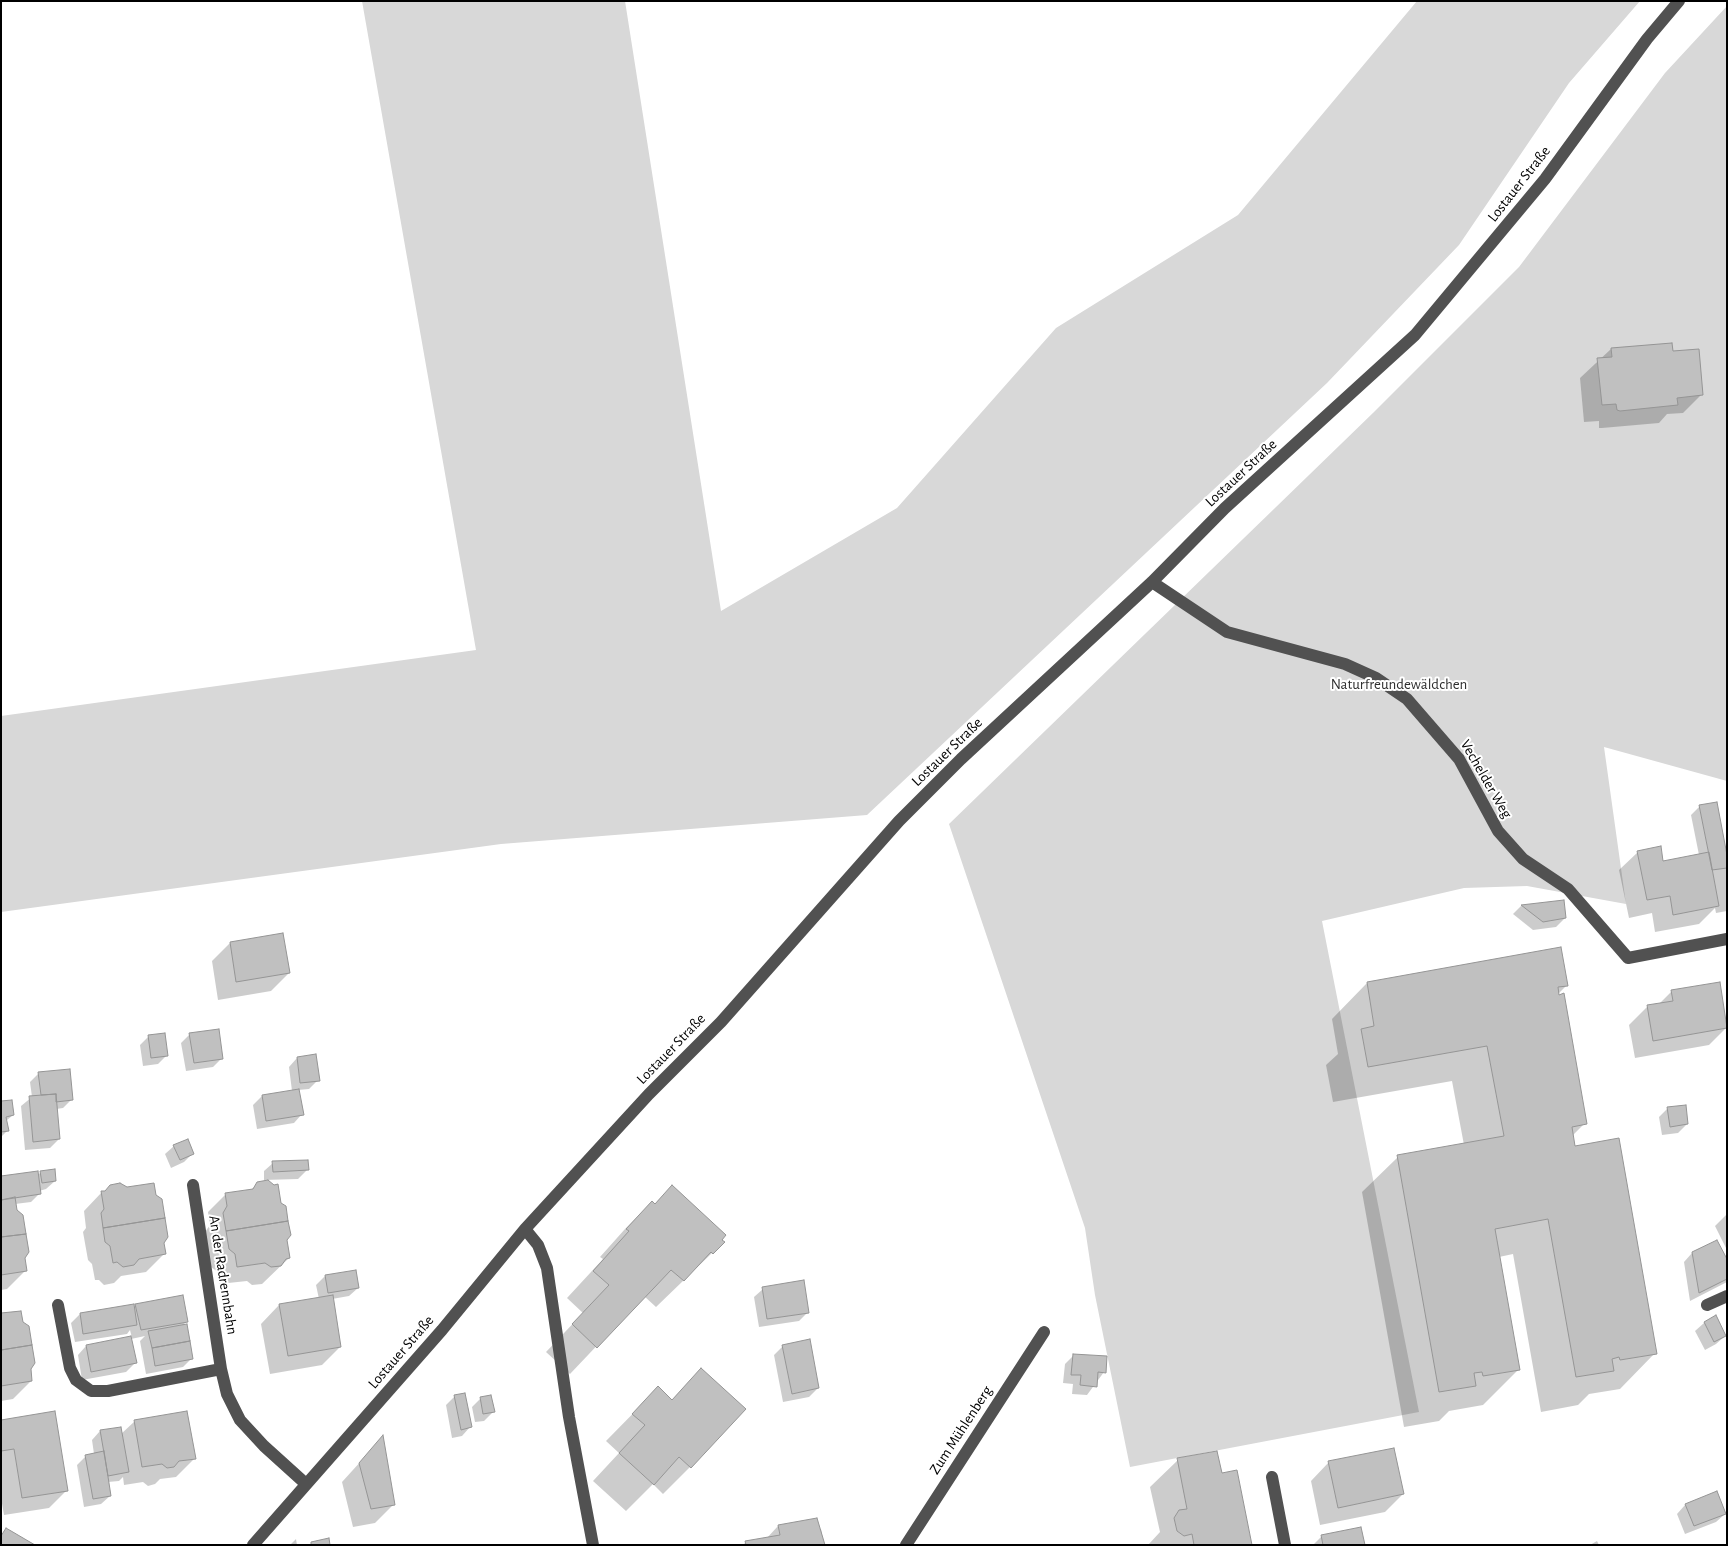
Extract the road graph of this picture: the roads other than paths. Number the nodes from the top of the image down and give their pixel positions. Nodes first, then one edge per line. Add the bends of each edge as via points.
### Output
1 (1679, 1) edge
2 (1152, 582) junction
3 (1727, 940) edge
4 (193, 1185) dead end
5 (525, 1229) junction
6 (1727, 1296) edge
7 (58, 1305) dead end
8 (1707, 1305) dead end
9 (1044, 1332) dead end
10 (221, 1369) junction
11 (1272, 1477) dead end
12 (306, 1484) junction
13 (253, 1545) edge
14 (593, 1545) edge
15 (906, 1545) edge
16 (1285, 1545) edge

1 - 2 street, Lostauer Straße via 1646,39 1545,180 1415,335 1225,508
2 - 3 street, Vechelder Weg via 1227,632 1345,664 1376,678 1407,699 1459,758 1498,832 1523,859 1568,889 1628,958
2 - 5 street, Lostauer Straße via 899,821 720,1022
4 - 10 street, An der Radrennbahn
5 - 12 street, Lostauer Straße via 442,1330
5 - 14 street via 538,1245 547,1268 569,1417
6 - 8 street
7 - 10 street via 70,1368 76,1380 91,1391 108,1391
9 - 15 street, Zum Mühlenberg
10 - 12 street, An der Radrennbahn via 227,1394 240,1420
11 - 16 street
12 - 13 street, Lostauer Straße

